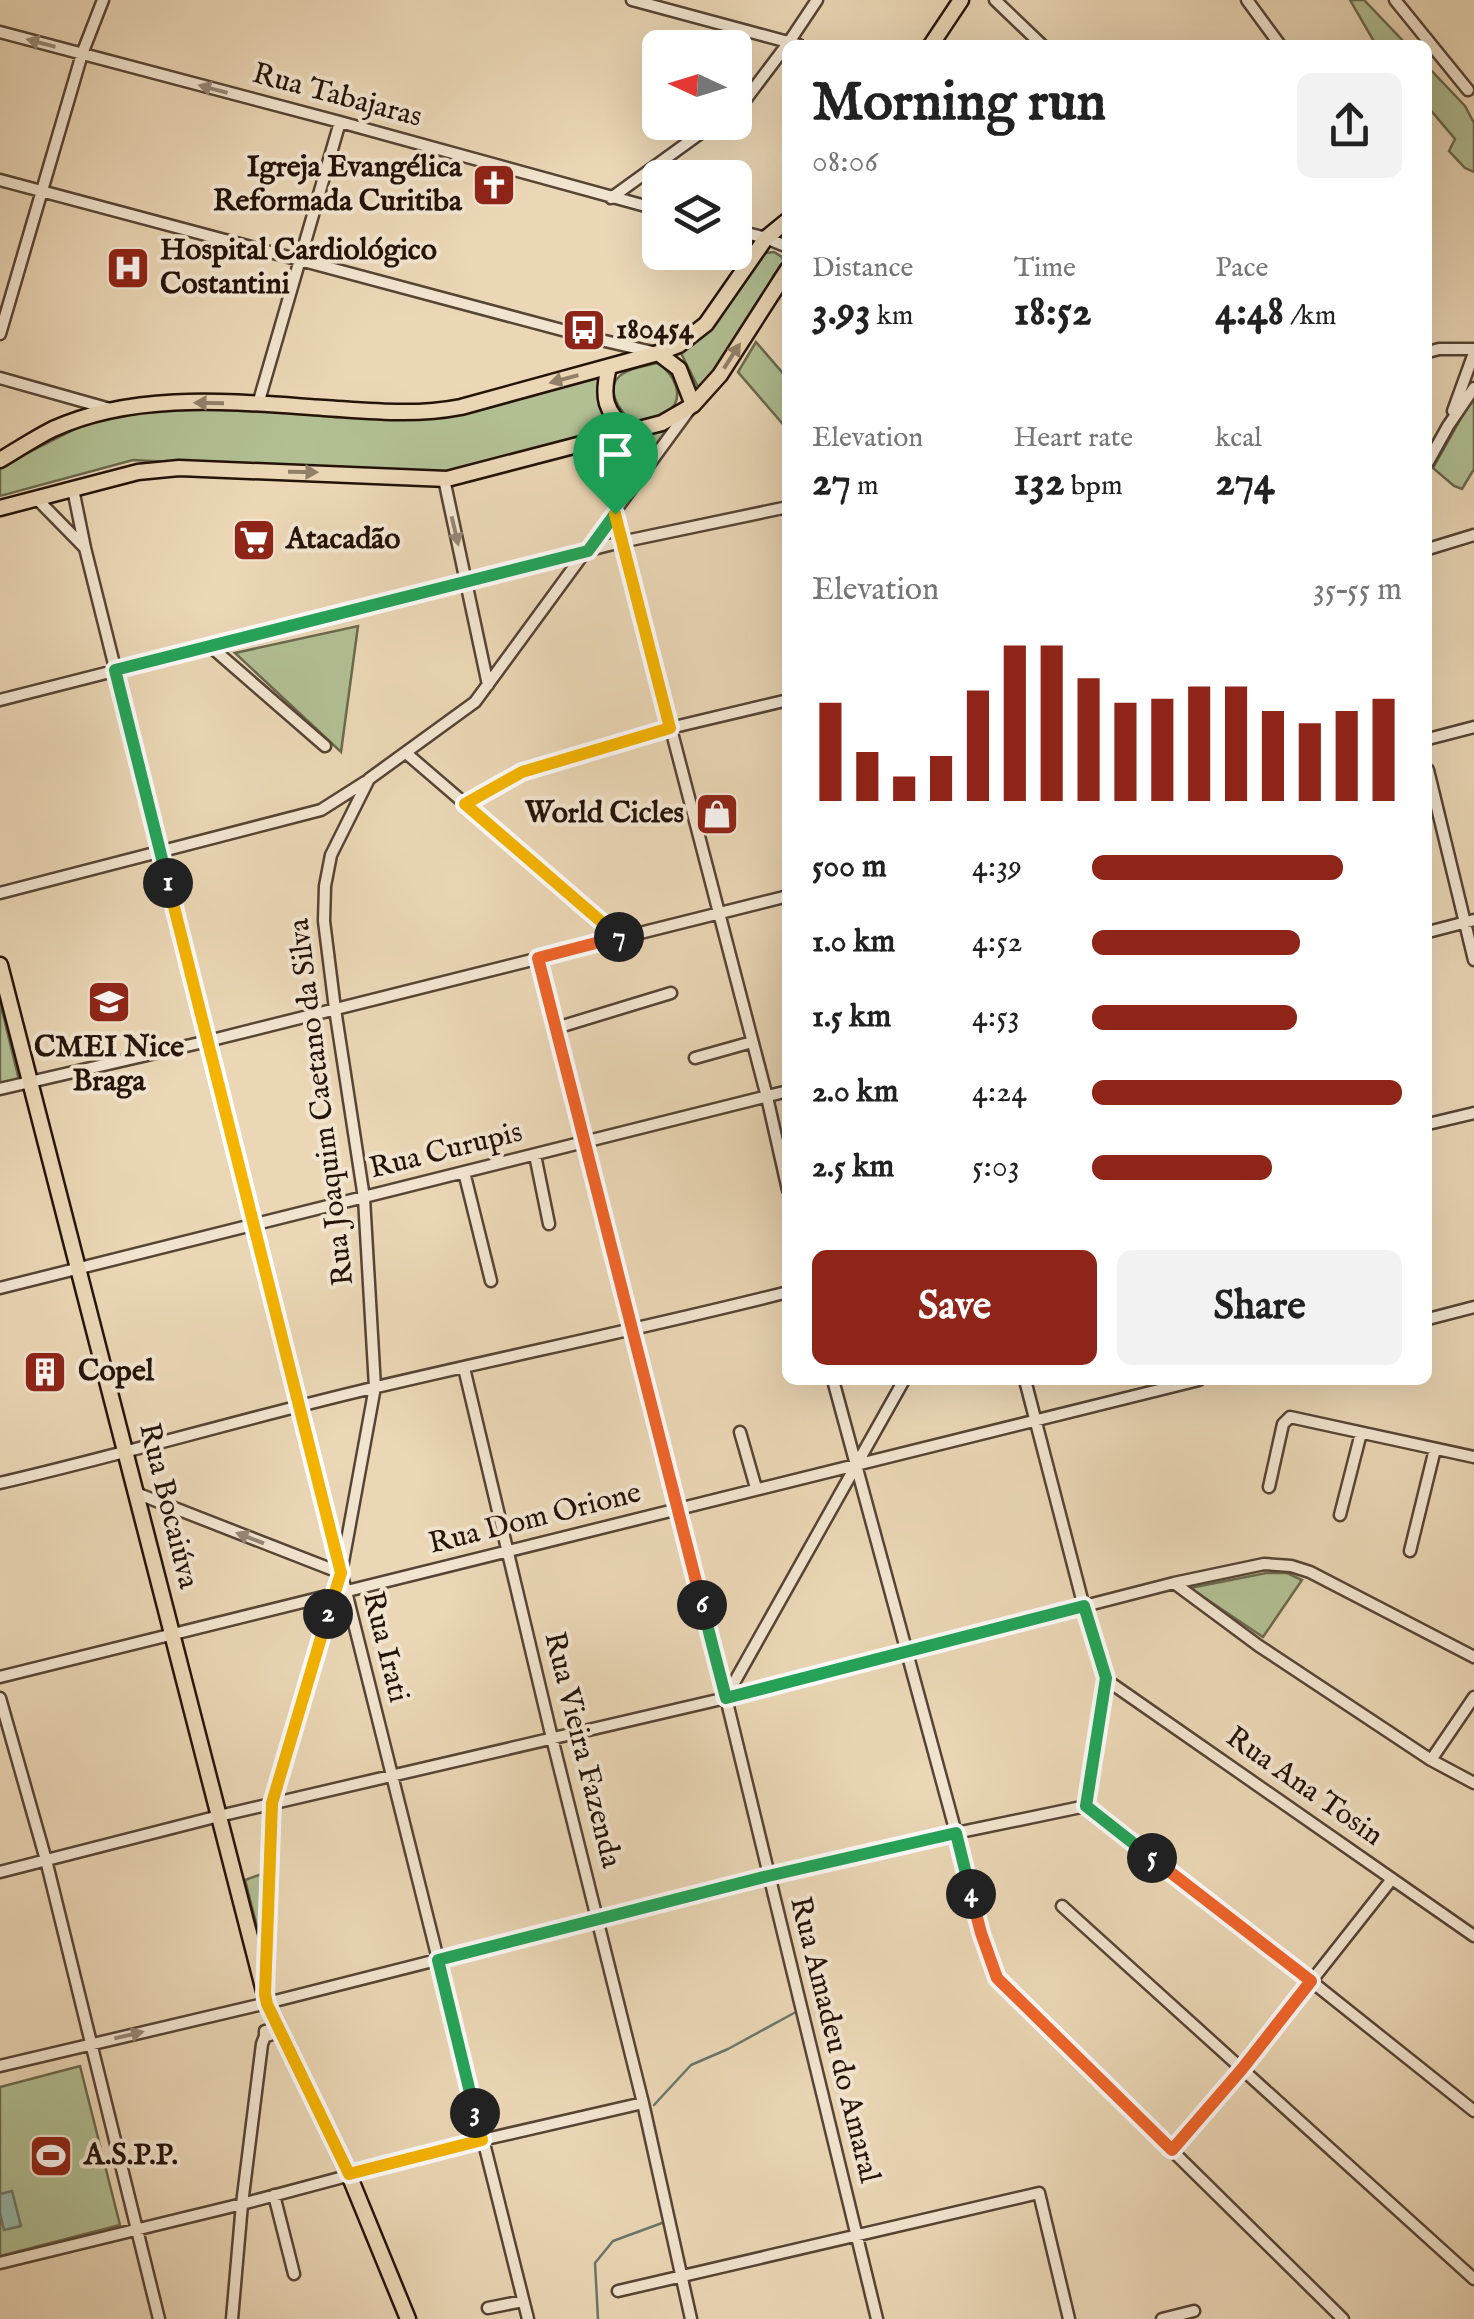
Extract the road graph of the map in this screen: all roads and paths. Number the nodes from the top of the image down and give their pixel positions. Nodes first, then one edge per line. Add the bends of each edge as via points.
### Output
1 (103, 0) edge
2 (632, 0) edge
3 (817, 0) edge
4 (961, 0) edge
5 (995, 0) edge
6 (1247, 0) edge
7 (1394, 0) edge
8 (0, 32) edge
9 (796, 40) edge
10 (934, 40) edge
11 (1037, 40) edge
12 (1276, 40) edge
13 (1427, 40) edge
14 (782, 41) edge
15 (1432, 46) edge
16 (82, 54) junction
17 (782, 58) edge
18 (1468, 90) dead end
19 (752, 93) edge
20 (340, 122) junction
21 (691, 140) edge
22 (0, 180) edge
23 (40, 191) junction
24 (611, 198) junction
25 (642, 206) edge
26 (782, 225) edge
27 (752, 234) edge
28 (766, 238) junction
29 (782, 245) edge
30 (302, 260) junction
31 (782, 278) edge
32 (0, 334) edge
33 (592, 338) junction
34 (1432, 351) edge
35 (658, 353) junction
36 (1473, 359) edge
37 (609, 367) junction
38 (0, 378) edge
39 (1472, 394) edge
40 (258, 404) junction
41 (693, 406) junction
42 (112, 410) junction
43 (1448, 426) junction
44 (629, 432) junction
45 (1432, 455) edge
46 (0, 460) edge
47 (444, 480) junction
48 (633, 486) junction
49 (73, 489) junction
50 (36, 498) junction
51 (782, 507) edge
52 (0, 508) edge
53 (615, 514) junction
54 (1474, 535) edge
55 (621, 542) junction
56 (85, 548) junction
57 (1432, 548) edge
58 (588, 551) junction
59 (467, 582) junction
60 (210, 646) junction
61 (115, 670) junction
62 (488, 685) junction
63 (0, 700) edge
64 (782, 701) edge
65 (1474, 727) edge
66 (670, 728) junction
67 (1432, 738) edge
68 (325, 746) dead end
69 (406, 753) junction
70 (368, 780) junction
71 (1432, 785) edge
72 (465, 804) junction
73 (160, 850) junction
74 (0, 892) edge
75 (782, 897) edge
76 (718, 912) junction
77 (1469, 921) edge
78 (1432, 931) edge
79 (620, 938) junction
80 (538, 958) junction
81 (1474, 960) edge
82 (0, 965) edge
83 (670, 993) dead end
84 (334, 1009) junction
85 (556, 1028) junction
86 (208, 1041) junction
87 (752, 1042) junction
88 (694, 1058) dead end
89 (30, 1081) junction
90 (0, 1089) edge
91 (782, 1093) edge
92 (766, 1097) junction
93 (1474, 1113) edge
94 (1432, 1123) edge
95 (586, 1142) junction
96 (535, 1155) junction
97 (782, 1165) edge
98 (464, 1172) junction
99 (364, 1198) junction
100 (549, 1224) dead end
101 (254, 1225) junction
102 (78, 1269) junction
103 (490, 1281) dead end
104 (0, 1288) edge
105 (782, 1293) edge
106 (1474, 1307) edge
107 (1432, 1318) edge
108 (632, 1329) junction
109 (464, 1368) junction
110 (834, 1385) edge
111 (901, 1385) edge
112 (1025, 1385) edge
113 (1179, 1385) edge
114 (376, 1388) junction
115 (299, 1406) junction
116 (1035, 1421) junction
117 (740, 1432) dead end
118 (1361, 1433) junction
119 (1435, 1449) junction
120 (126, 1453) junction
121 (1474, 1458) edge
122 (855, 1465) junction
123 (0, 1483) edge
124 (1269, 1487) dead end
125 (756, 1488) junction
126 (136, 1493) junction
127 (678, 1510) junction
128 (1340, 1516) dead end
129 (1410, 1551) dead end
130 (508, 1552) junction
131 (341, 1573) junction
132 (1174, 1583) junction
133 (340, 1593) junction
134 (1084, 1606) junction
135 (172, 1634) junction
136 (906, 1652) junction
137 (1474, 1657) edge
138 (0, 1677) edge
139 (1106, 1678) junction
140 (1474, 1697) edge
141 (0, 1698) edge
142 (726, 1698) junction
143 (552, 1738) junction
144 (1432, 1760) junction
145 (392, 1775) junction
146 (1474, 1783) edge
147 (272, 1803) junction
148 (1086, 1806) junction
149 (219, 1816) junction
150 (956, 1833) junction
151 (46, 1860) junction
152 (0, 1872) edge
153 (768, 1876) junction
154 (1392, 1879) junction
155 (1062, 1906) dead end
156 (598, 1921) junction
157 (1474, 1936) edge
158 (438, 1960) junction
159 (1311, 1981) junction
160 (266, 1999) junction
161 (264, 2036) dead end
162 (91, 2044) junction
163 (0, 2066) edge
164 (1242, 2069) junction
165 (643, 2103) junction
166 (1474, 2112) edge
167 (482, 2140) junction
168 (1172, 2150) junction
169 (349, 2174) junction
170 (274, 2195) junction
171 (242, 2204) junction
172 (136, 2229) junction
173 (856, 2234) junction
174 (0, 2263) edge
175 (294, 2274) dead end
176 (681, 2276) junction
177 (1474, 2279) edge
178 (618, 2290) dead end
179 (524, 2301) junction
180 (488, 2308) dead end
181 (1194, 2311) dead end
182 (158, 2319) edge
183 (232, 2319) edge
184 (408, 2319) edge
185 (528, 2319) edge
186 (691, 2319) edge
187 (876, 2319) edge
188 (1069, 2319) edge
189 (1162, 2319) edge
190 (1343, 2319) edge

1 - 16 street
2 - 14 street
3 - 9 street
4 - 10 main road
5 - 11 street
6 - 12 street
7 - 13 street
16 -> 8 street, Rua Tabajaras
15 - 18 street
20 -> 16 street, Rua Tabajaras
16 - 23 street
17 - 19 street
20 - 24 street, Rua Tabajaras
20 - 30 street
21 - 24 street
22 - 23 street
23 - 30 street
23 - 32 street
24 - 25 street, Rua Tabajaras
26 - 28 main road
27 - 28 street
28 - 29 street
28 - 35 main road via 706,324
30 - 33 street
30 - 40 street
41 -> 31 main road
33 - 35 street
33 - 37 street via 606,349
34 - 36 street via 1450,348
35 - 37 main road
35 - 41 main road via 679,369
36 - 43 street
37 -> 40 main road via 440,411
37 - 44 main road via 607,408
38 - 42 street
39 - 43 street
40 -> 42 main road via 169,402
41 - 44 main road
41 - 48 street, Rua Joaquim Caetano da Silva
42 - 46 main road via 52,430
43 - 45 street
44 - 47 main road
44 - 48 street via 638,454
49 -> 47 main road via 178,468
47 -> 59 street
48 - 53 street, Rua Joaquim Caetano da Silva
49 - 50 main road
49 - 56 street, Rua Irati
50 - 52 main road
50 - 56 street
51 - 55 street
53 - 55 street
53 - 58 street, Rua Joaquim Caetano da Silva
54 - 57 street
55 - 58 street
55 - 66 street
56 - 61 street, Rua Irati
58 - 59 street
58 - 62 street, Rua Joaquim Caetano da Silva
59 - 60 street
59 - 62 street
60 - 61 street
60 - 68 street
61 - 63 street
61 - 73 street, Rua Irati
62 - 69 street, Rua Joaquim Caetano da Silva
64 - 66 street
65 - 67 street
66 - 72 street via 522,772
66 - 76 street
69 - 70 street, Rua Joaquim Caetano da Silva
69 - 72 street
70 - 73 street via 321,810
70 - 84 street, Rua Joaquim Caetano da Silva via 331,855 325,886
71 - 77 street
72 - 79 street
73 - 74 street
73 - 86 street, Rua Irati
75 - 76 street
76 - 79 street
76 - 87 street
77 - 78 street
77 - 81 street
79 - 80 street
80 - 84 street
80 - 85 street, Rua Amadeu do Amaral
82 - 89 main road, Rua Bocaiúva
83 - 85 street
84 - 86 street
84 - 99 street, Rua Joaquim Caetano da Silva
85 - 95 street, Rua Amadeu do Amaral
86 - 89 street
86 - 101 street, Rua Irati
87 - 88 street
87 - 92 street
89 - 90 street
89 - 102 main road, Rua Bocaiúva
91 - 92 street, Rua Curupis
92 - 95 street, Rua Curupis
92 - 97 street
93 - 94 street
95 - 96 street, Rua Curupis
95 - 108 street, Rua Amadeu do Amaral
96 - 98 street, Rua Curupis
96 - 100 street
98 - 99 street, Rua Curupis
98 - 103 street
99 - 101 street, Rua Curupis
99 - 114 street, Rua Joaquim Caetano da Silva
101 - 102 street, Rua Curupis
101 - 115 street, Rua Irati
102 - 104 street, Rua Curupis
102 - 120 main road, Rua Bocaiúva
105 - 108 street
106 - 107 street
108 - 109 street
108 - 127 street, Rua Amadeu do Amaral
109 - 114 street
109 - 130 street, Rua Vieira Fazenda
110 - 122 street
111 - 122 street
112 - 116 street
113 - 116 street, Rua Dom Orione
114 - 115 street
114 - 131 street, Rua Joaquim Caetano da Silva
115 - 120 street
115 - 131 street, Rua Irati
116 - 122 street, Rua Dom Orione
116 - 134 street
117 - 125 street
118 - 119 street
118 - 124 street via 1290,1418
118 - 128 street
119 - 121 street
119 - 129 street
120 - 123 street
120 - 126 main road, Rua Bocaiúva
122 - 125 street, Rua Dom Orione
122 - 136 street
122 - 142 street
125 - 127 street, Rua Dom Orione
131 -> 126 street
126 - 135 main road, Rua Bocaiúva
127 - 130 street, Rua Dom Orione
127 - 142 street, Rua Amadeu do Amaral
130 - 133 street, Rua Dom Orione
130 - 143 street, Rua Vieira Fazenda
131 - 133 street, Rua Irati
132 - 134 street
132 - 137 street via 1264,1564 1292,1566
132 - 144 street
133 - 135 street, Rua Dom Orione
133 - 145 street, Rua Irati
133 - 147 street
134 - 136 street
134 - 139 street
135 - 138 street, Rua Dom Orione
135 - 149 main road, Rua Bocaiúva
136 - 142 street
136 - 150 street
139 - 148 street
139 - 154 street, Rua Ana Tosin
140 - 144 street
141 - 151 street
142 - 143 street
142 - 153 street, Rua Amadeu do Amaral
143 - 145 street
143 - 156 street, Rua Vieira Fazenda
144 - 146 street
145 - 147 street
145 - 158 street, Rua Irati
147 - 149 street
147 - 160 street
148 - 150 street
148 - 159 street
149 - 151 street
149 - 160 main road, Rua Bocaiúva
150 - 153 street
150 - 168 street via 997,1978
151 - 152 street
151 - 162 street
153 - 156 street
153 - 173 street, Rua Amadeu do Amaral
154 - 157 street, Rua Ana Tosin
154 - 159 street
155 - 164 street
156 - 158 street
156 - 165 street, Rua Vieira Fazenda
158 - 160 street
158 - 167 street, Rua Irati
159 - 164 street
159 - 166 street
162 -> 160 street
160 - 169 main road, Rua Bocaiúva
161 - 171 street
162 - 163 street
162 - 172 street
164 - 168 street
164 - 177 street
165 - 167 street
165 - 176 street, Rua Vieira Fazenda
167 - 169 street
167 - 179 street, Rua Irati
168 - 190 street
169 - 170 street
169 - 184 main road, Rua Bocaiúva
170 - 171 street
170 - 175 street
171 - 172 street
171 - 183 street
172 - 174 street
172 - 182 street
173 - 176 street
173 - 187 street, Rua Amadeu do Amaral
173 - 188 street via 1039,2193
176 - 178 street
176 - 186 street, Rua Vieira Fazenda
179 - 180 street
179 - 185 street, Rua Irati
181 - 189 street

